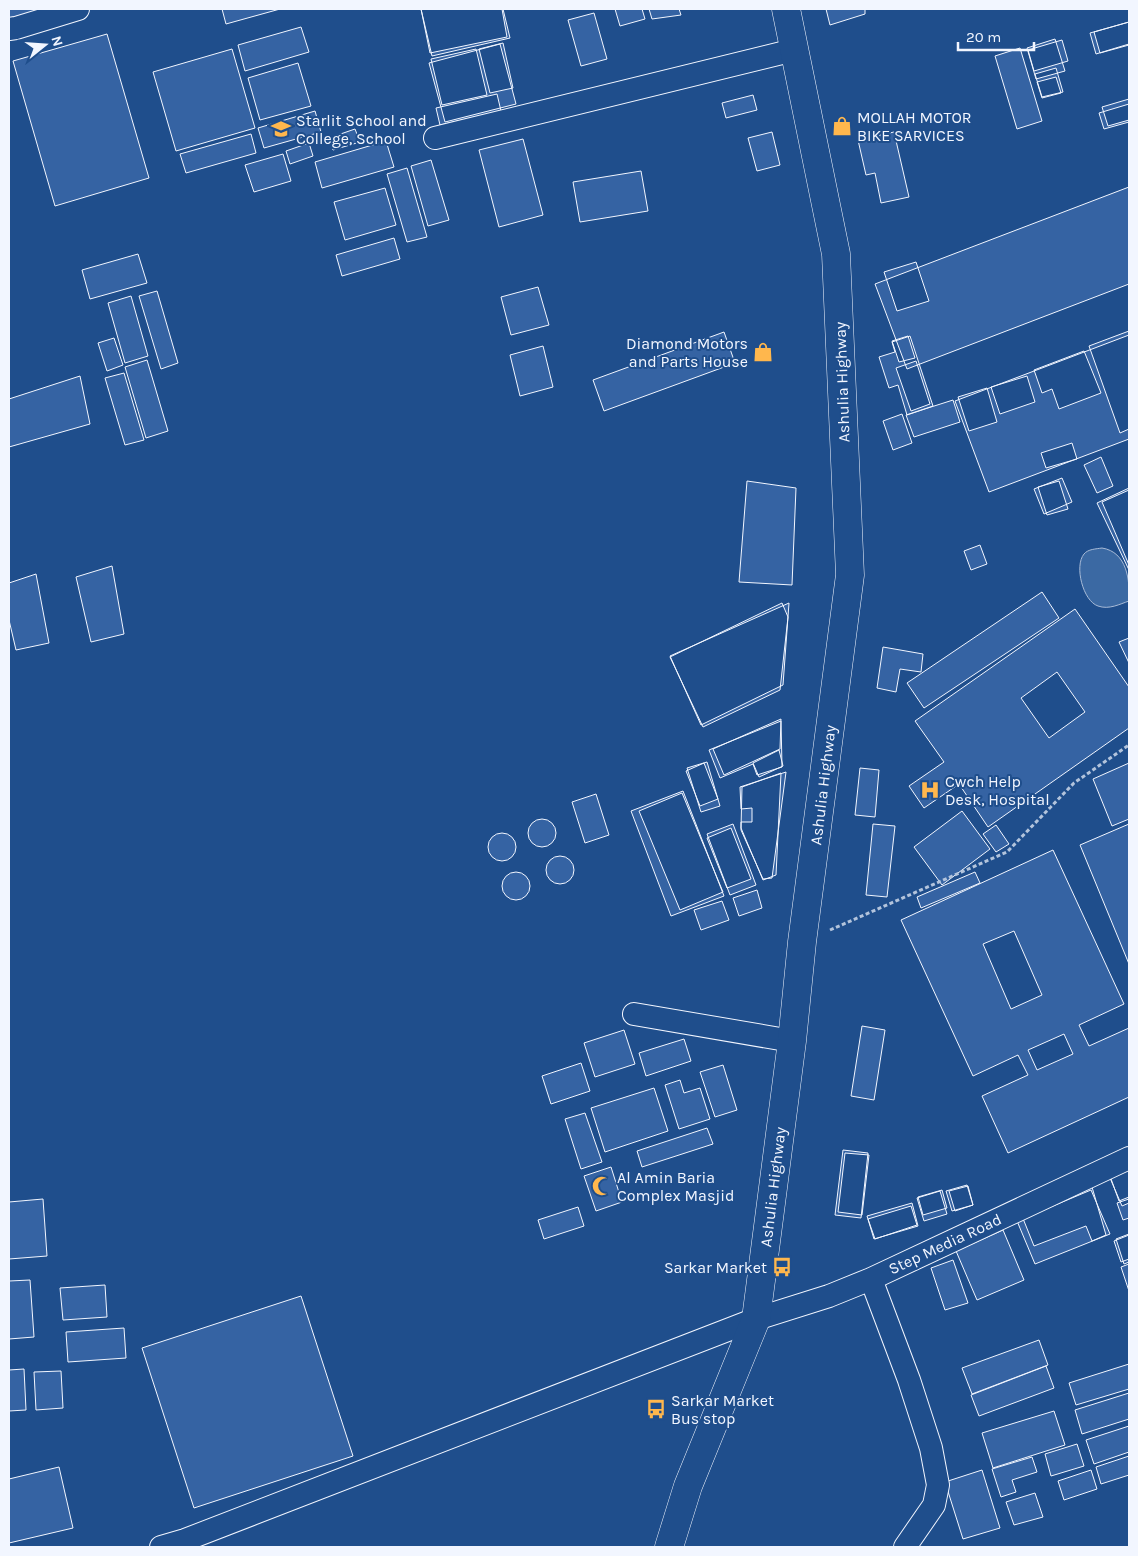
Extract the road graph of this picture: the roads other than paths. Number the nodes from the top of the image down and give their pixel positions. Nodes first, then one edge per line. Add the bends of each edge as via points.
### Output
1 (78, 9) edge
2 (786, 9) edge
3 (9, 29) edge
4 (794, 50) junction
5 (435, 138) dead end
6 (634, 1014) dead end
7 (792, 1042) junction
8 (1129, 1158) edge
9 (871, 1279) junction
10 (756, 1319) junction
11 (161, 1547) edge
12 (669, 1547) edge
13 (905, 1547) edge

1 - 3 street
2 - 4 highway, Ashulia Highway
4 - 5 street
4 - 7 highway, Ashulia Highway via 836,254 850,575
6 - 7 street
7 - 10 highway, Ashulia Highway
8 - 9 street, Step Media Road
9 - 10 street, Step Media Road
9 - 13 street via 929,1439 938,1485 934,1505
10 - 11 street, Step Media Road
10 - 12 highway, Ashulia Highway via 688,1486

